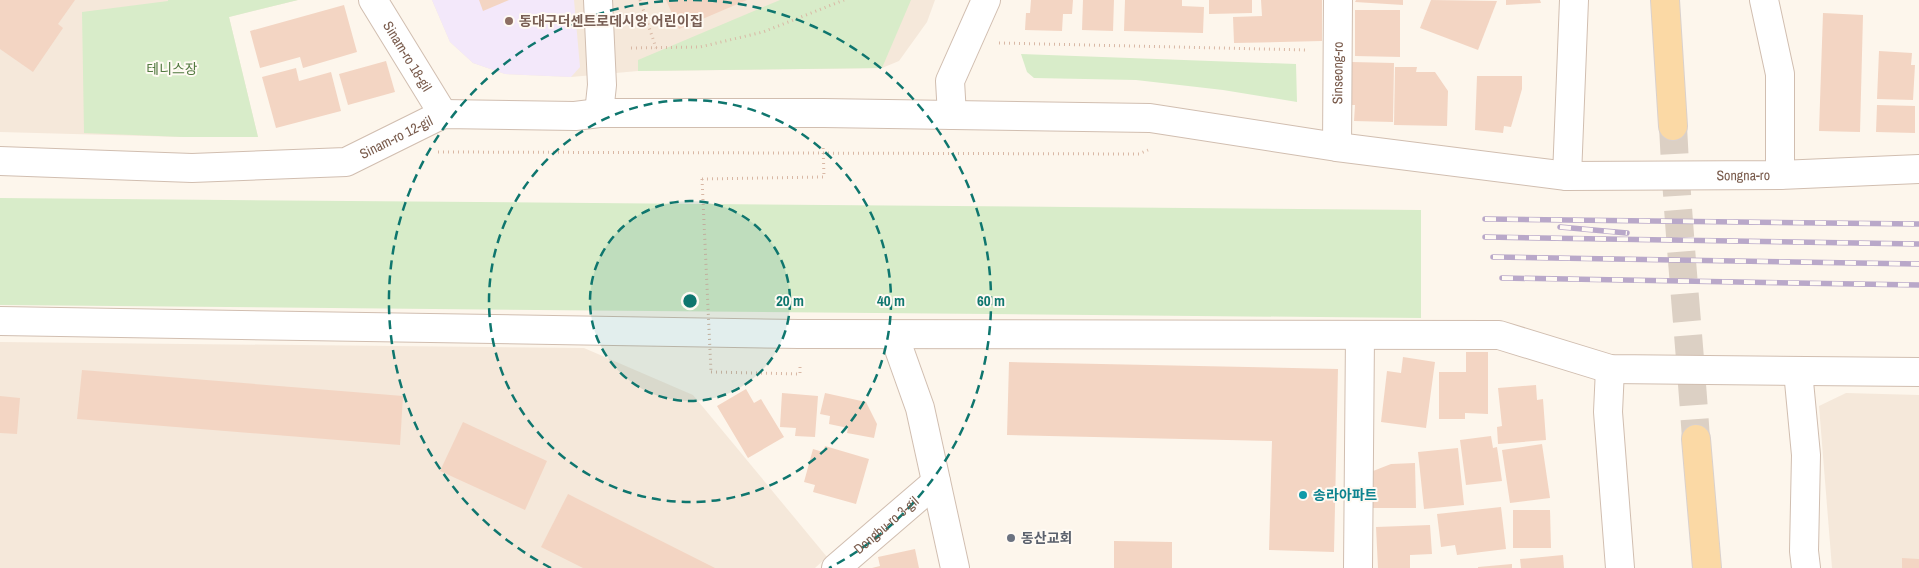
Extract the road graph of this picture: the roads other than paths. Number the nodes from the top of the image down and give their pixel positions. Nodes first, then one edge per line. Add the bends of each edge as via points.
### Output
1 (373, 0) edge
2 (598, 0) edge
3 (986, 0) edge
4 (1338, 0) edge
5 (1574, 0) edge
6 (1665, 0) edge
7 (1764, 0) edge
8 (599, 113) junction
9 (443, 114) junction
10 (952, 115) junction
11 (1673, 126) tunnel mouth
12 (1337, 147) junction
13 (0, 161) edge
14 (1919, 169) edge
15 (1780, 175) junction
16 (1567, 176) junction
17 (0, 321) edge
18 (894, 335) junction
19 (1360, 335) junction
20 (1610, 369) junction
21 (1798, 371) junction
22 (1919, 372) edge
23 (1696, 439) tunnel mouth
24 (936, 482) junction
25 (836, 568) edge
26 (955, 568) edge
27 (1358, 568) edge
28 (1620, 568) edge
29 (1707, 568) edge
30 (1806, 568) edge

1 - 9 street, Sinam-ro 18-gil
2 - 8 street via 602,85
3 - 10 street via 950,80
4 - 12 street, Sinseong-ro
5 - 16 street
6 - 11 main road
7 - 15 street via 1780,74
8 - 9 street, Sinam-ro 12-gil via 575,116
8 - 10 street, Sinam-ro 12-gil
9 - 13 street, Sinam-ro 12-gil via 346,162 192,168
10 - 12 street, Sinam-ro 12-gil via 1150,118
12 - 16 street, Songna-ro
14 - 15 street, Songna-ro
15 - 16 street, Songna-ro
17 - 18 street
18 - 19 street
18 - 24 street via 920,408
19 - 20 street via 1499,336
19 - 27 street
20 - 21 street
20 - 28 street via 1608,412
21 - 22 street
21 - 30 street via 1806,455
23 - 29 main road
24 - 25 street, Dongbu-ro 3-gil
24 - 26 street

